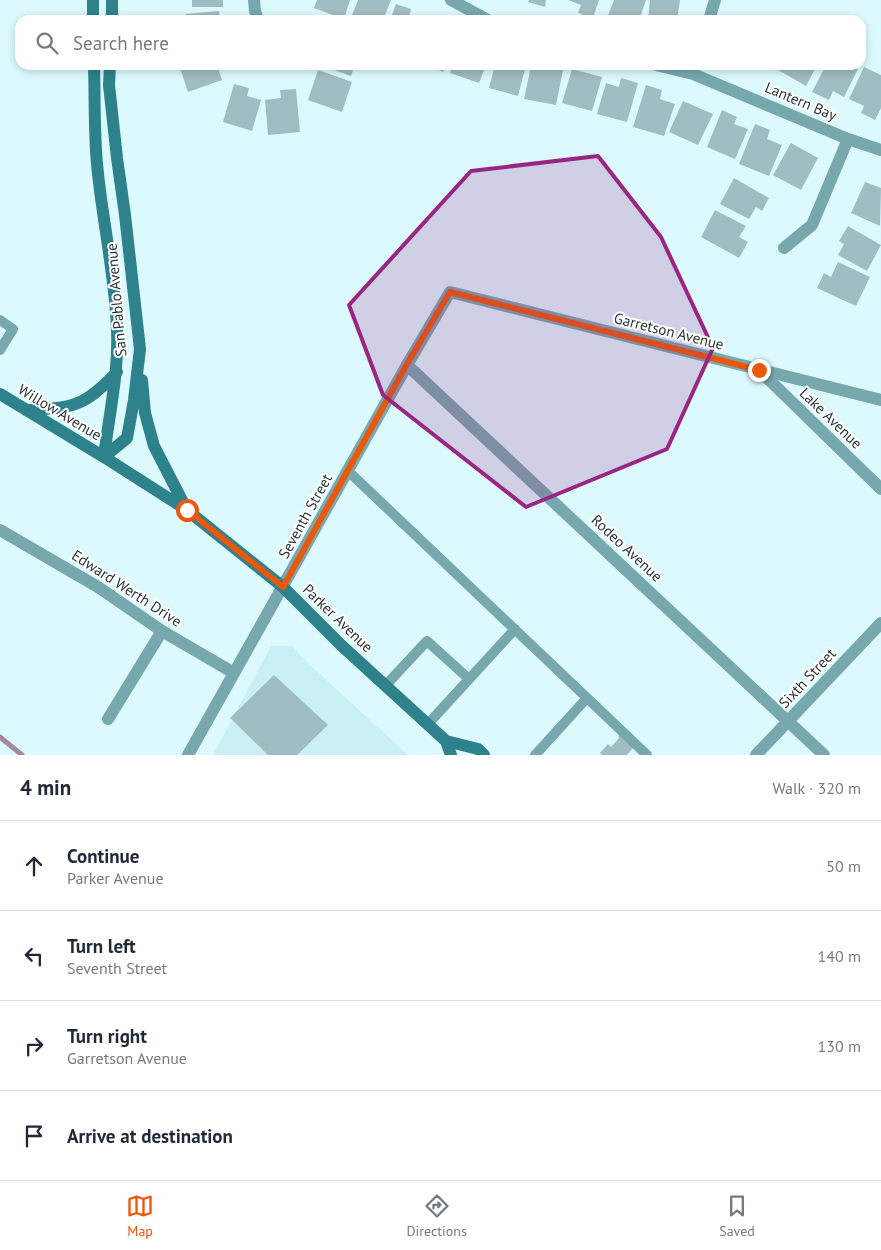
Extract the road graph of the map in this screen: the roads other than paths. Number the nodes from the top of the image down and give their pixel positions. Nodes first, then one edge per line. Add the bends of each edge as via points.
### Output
1 (93, 0) edge
2 (112, 0) edge
3 (254, 0) edge
4 (452, 0) edge
5 (715, 0) edge
6 (93, 15) edge
7 (112, 15) edge
8 (256, 15) edge
9 (479, 15) edge
10 (710, 15) edge
11 (94, 70) edge
12 (110, 70) edge
13 (696, 70) edge
14 (848, 139) junction
15 (881, 150) edge
16 (784, 248) dead end
17 (450, 292) joint
18 (0, 320) edge
19 (140, 349) junction
20 (0, 350) edge
21 (407, 364) junction
22 (759, 370) junction
23 (117, 372) junction
24 (0, 394) edge
25 (881, 400) edge
26 (26, 410) junction
27 (104, 457) junction
28 (348, 471) junction
29 (881, 489) edge
30 (187, 510) junction
31 (0, 531) edge
32 (283, 587) junction
33 (881, 623) edge
34 (515, 629) junction
35 (162, 631) junction
36 (234, 673) junction
37 (469, 679) junction
38 (386, 686) junction
39 (588, 698) junction
40 (108, 719) dead end
41 (788, 722) junction
42 (428, 724) junction
43 (446, 741) junction
44 (188, 755) edge
45 (451, 755) edge
46 (484, 755) edge
47 (535, 755) edge
48 (648, 755) edge
49 (756, 755) edge
50 (824, 755) edge

1 - 6 main road
2 - 7 main road
3 - 8 street
4 - 9 street
5 - 10 street
11 - 23 main road, San Pablo Avenue via 97,161 111,264
12 - 19 main road, San Pablo Avenue
13 - 14 street, Lantern Bay
14 - 15 street, Lantern Bay
14 - 16 street, Lantern Bay via 812,225
17 - 21 street, Seventh Street
17 - 22 street, Garretson Avenue
18 - 20 lane via 13,329
19 - 27 main road, San Pablo Avenue via 127,438
19 - 30 main road via 145,413 154,446
21 - 28 street, Seventh Street
21 - 41 street, Rodeo Avenue
22 - 25 street, Garretson Avenue
22 - 29 street, Lake Avenue
23 - 26 main road via 88,399 57,409
23 - 27 main road, San Pablo Avenue
24 - 26 main road, Willow Avenue
26 - 27 main road, Willow Avenue
27 - 30 main road, Parker Avenue
28 - 32 street, Seventh Street
28 - 34 lane
30 - 32 main road, Parker Avenue
31 - 35 street, Edward Werth Drive via 98,587
32 - 36 street, Seventh Street
32 - 38 main road, Parker Avenue
33 - 41 street, Sixth Street
34 - 37 lane
34 - 39 lane
35 - 36 street, Edward Werth Drive
35 - 40 street
36 - 44 street, Seventh Street
37 - 38 lane via 427,641
37 - 42 lane
38 - 42 main road, Parker Avenue
39 - 47 lane
39 - 48 lane
41 - 49 street, Sixth Street
41 - 50 street, Rodeo Avenue
42 - 43 main road, Parker Avenue
43 - 45 main road, Parker Avenue
43 - 46 main road, Parker Avenue via 478,749

